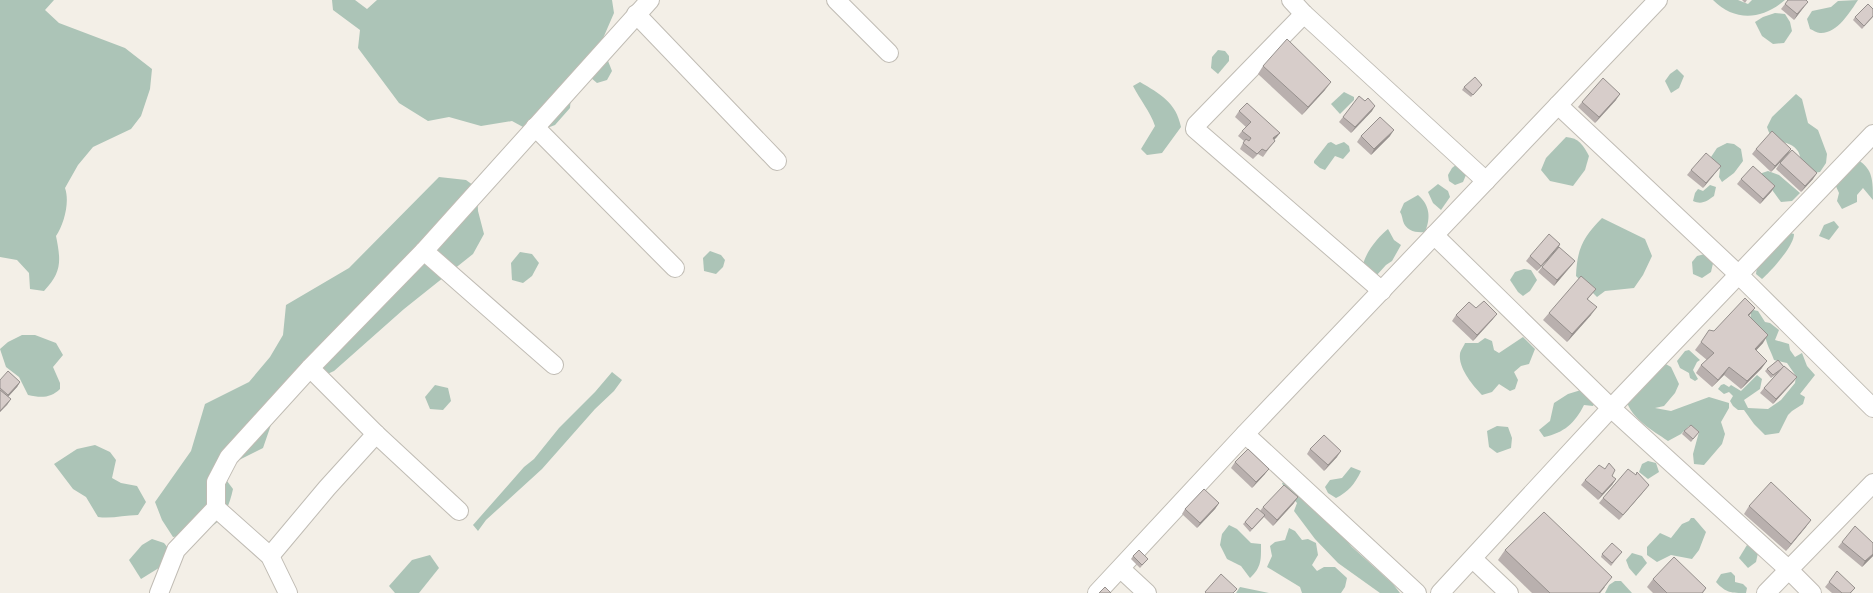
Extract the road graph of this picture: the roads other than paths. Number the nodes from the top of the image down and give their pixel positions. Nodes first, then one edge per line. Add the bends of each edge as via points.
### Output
1 (650, 0) edge
2 (836, 0) edge
3 (1291, 0) edge
4 (1658, 0) edge
5 (636, 14) junction
6 (1304, 14) junction
7 (889, 52) dead end
8 (1558, 105) junction
9 (535, 127) junction
10 (1873, 134) edge
11 (1867, 153) edge
12 (777, 161) dead end
13 (1486, 181) junction
14 (1434, 235) junction
15 (424, 251) junction
16 (675, 268) dead end
17 (1739, 275) junction
18 (1382, 291) junction
19 (554, 365) dead end
20 (310, 368) junction
21 (1610, 408) junction
22 (1873, 408) edge
23 (376, 434) junction
24 (1245, 434) junction
25 (1873, 483) edge
26 (216, 508) junction
27 (459, 511) dead end
28 (270, 556) junction
29 (1473, 559) junction
30 (1121, 569) junction
31 (1789, 570) junction
32 (160, 593) edge
33 (288, 593) edge
34 (1097, 593) edge
35 (1146, 593) edge
36 (1417, 593) edge
37 (1440, 593) edge
38 (1510, 593) edge
39 (1766, 593) edge
40 (1812, 593) edge

1 - 5 street
2 - 7 street
3 - 6 street
4 - 8 street
5 - 9 street
5 - 12 street
6 - 13 street
6 - 18 street via 1196,125 1195,129
8 - 13 street
8 - 17 street
9 - 15 street
9 - 16 street
10 - 11 street
11 - 17 street
13 - 14 street
14 - 18 street
14 - 21 street
15 - 19 street
15 - 20 street
17 - 21 street
17 - 22 street
18 - 24 street
20 - 23 street
20 - 26 street via 229,457 216,482
21 - 29 street
21 - 31 street
23 - 27 street
23 - 28 street
24 - 30 street
24 - 36 street
25 - 31 street
26 - 28 street
26 - 32 street via 176,550
28 - 33 street
29 - 37 street
29 - 38 street
30 - 34 street
30 - 35 street
31 - 39 street
31 - 40 street

